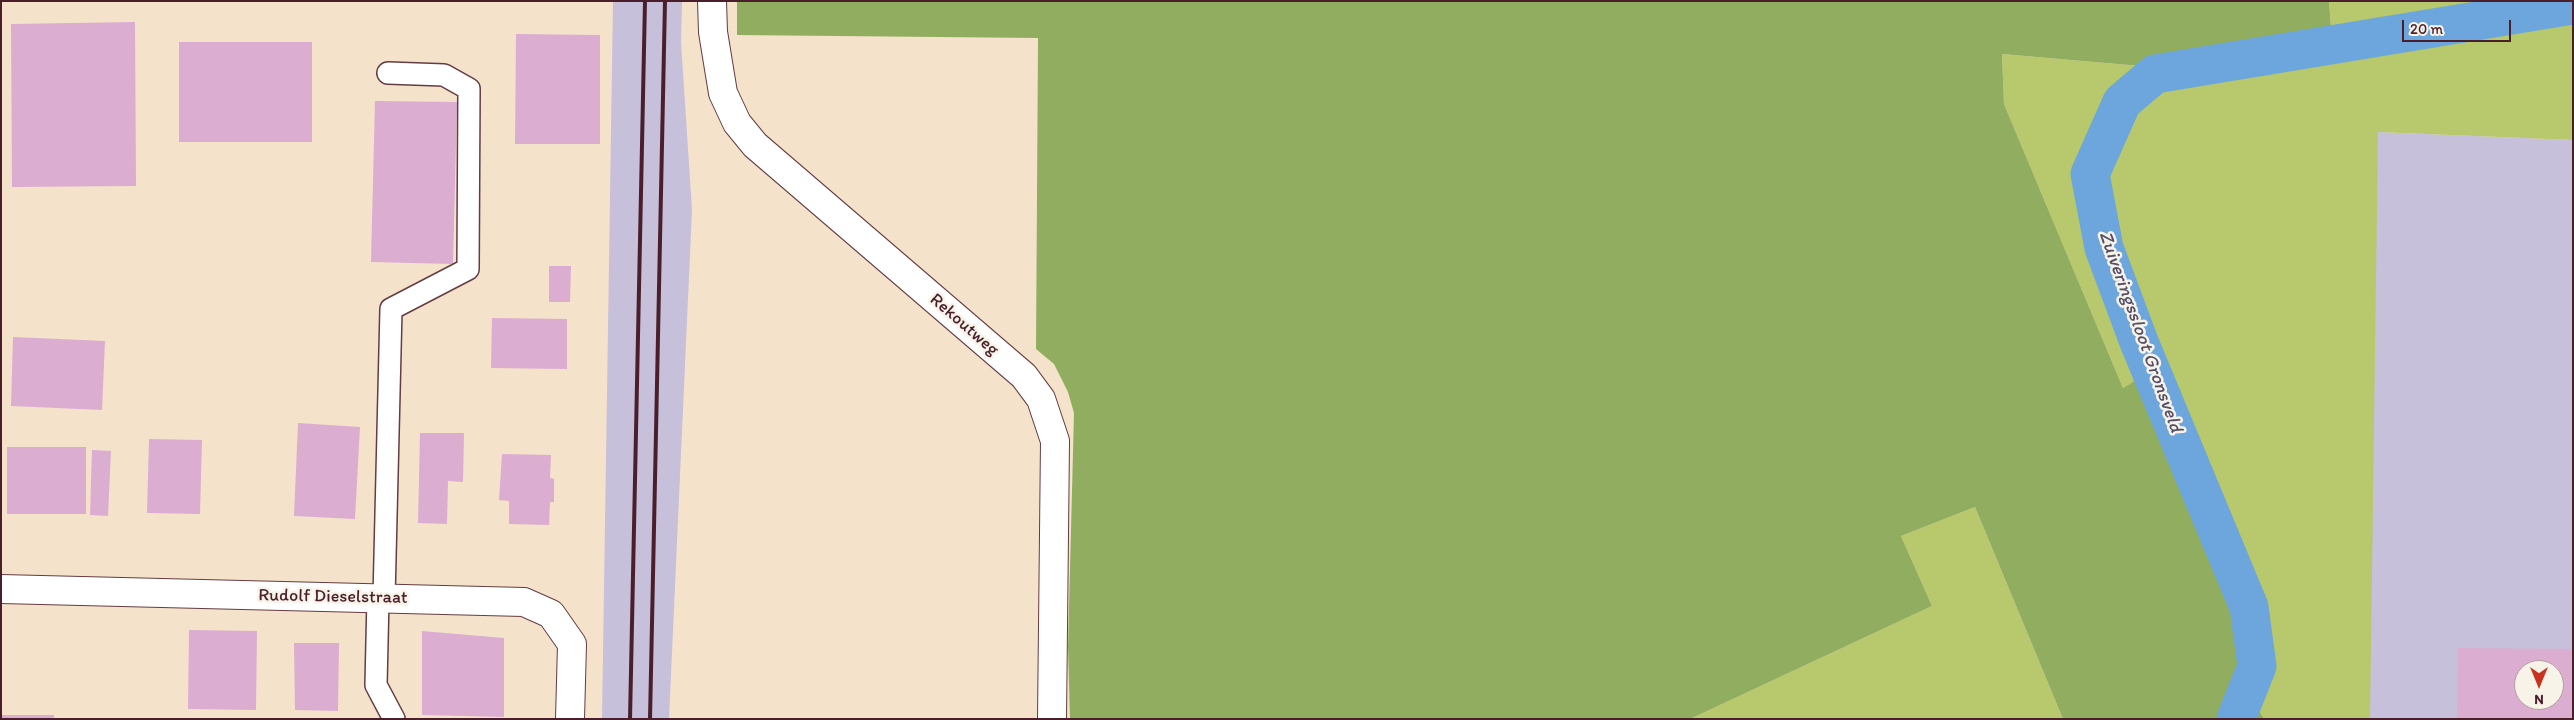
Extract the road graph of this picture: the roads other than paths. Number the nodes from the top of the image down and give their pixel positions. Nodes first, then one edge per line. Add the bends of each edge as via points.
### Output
1 (712, 1) edge
2 (388, 73) dead end
3 (1, 588) edge
4 (381, 598) junction
5 (394, 719) edge
6 (570, 719) edge
7 (1052, 719) edge

1 - 7 street, Rekoutweg via 713,32 724,93 737,122 755,145 1024,376 1041,399 1055,441
2 - 4 lane via 444,75 469,89 468,269 391,309
3 - 4 street, Rudolf Dieselstraat
4 - 5 lane via 376,685
4 - 6 street, Rudolf Dieselstraat via 524,602 551,614 572,644

